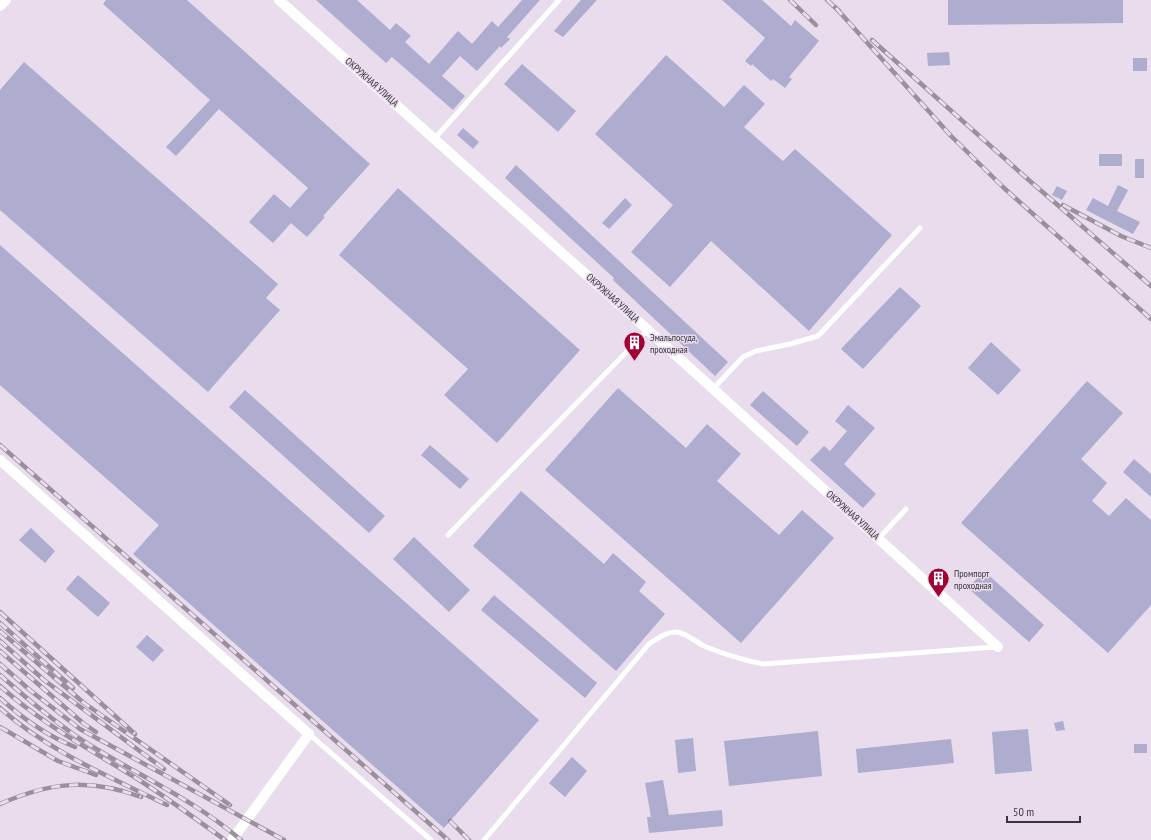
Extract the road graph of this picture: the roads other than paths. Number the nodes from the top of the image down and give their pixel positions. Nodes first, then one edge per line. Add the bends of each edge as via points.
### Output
1 (6, 0) edge
2 (279, 0) edge
3 (559, 0) edge
4 (0, 6) edge
5 (435, 138) junction
6 (920, 228) dead end
7 (648, 330) junction
8 (713, 389) junction
9 (0, 460) edge
10 (906, 509) dead end
11 (448, 535) dead end
12 (879, 538) junction
13 (998, 646) joint
14 (309, 734) junction
15 (232, 840) edge
16 (431, 840) edge
17 (484, 840) edge

1 - 4 street
2 - 5 street, ОКРУЖНАЯ УЛИЦА
3 - 5 lane
5 - 7 street, ОКРУЖНАЯ УЛИЦА
6 - 8 lane via 818,336 756,350 743,357
7 - 8 street, ОКРУЖНАЯ УЛИЦА
7 - 11 lane
8 - 12 street, ОКРУЖНАЯ УЛИЦА
9 - 14 street
10 - 12 lane
12 - 13 street, ОКРУЖНАЯ УЛИЦА
13 - 17 lane via 763,664 703,645 689,636 676,632 665,634 649,644
14 - 15 street
14 - 16 lane

